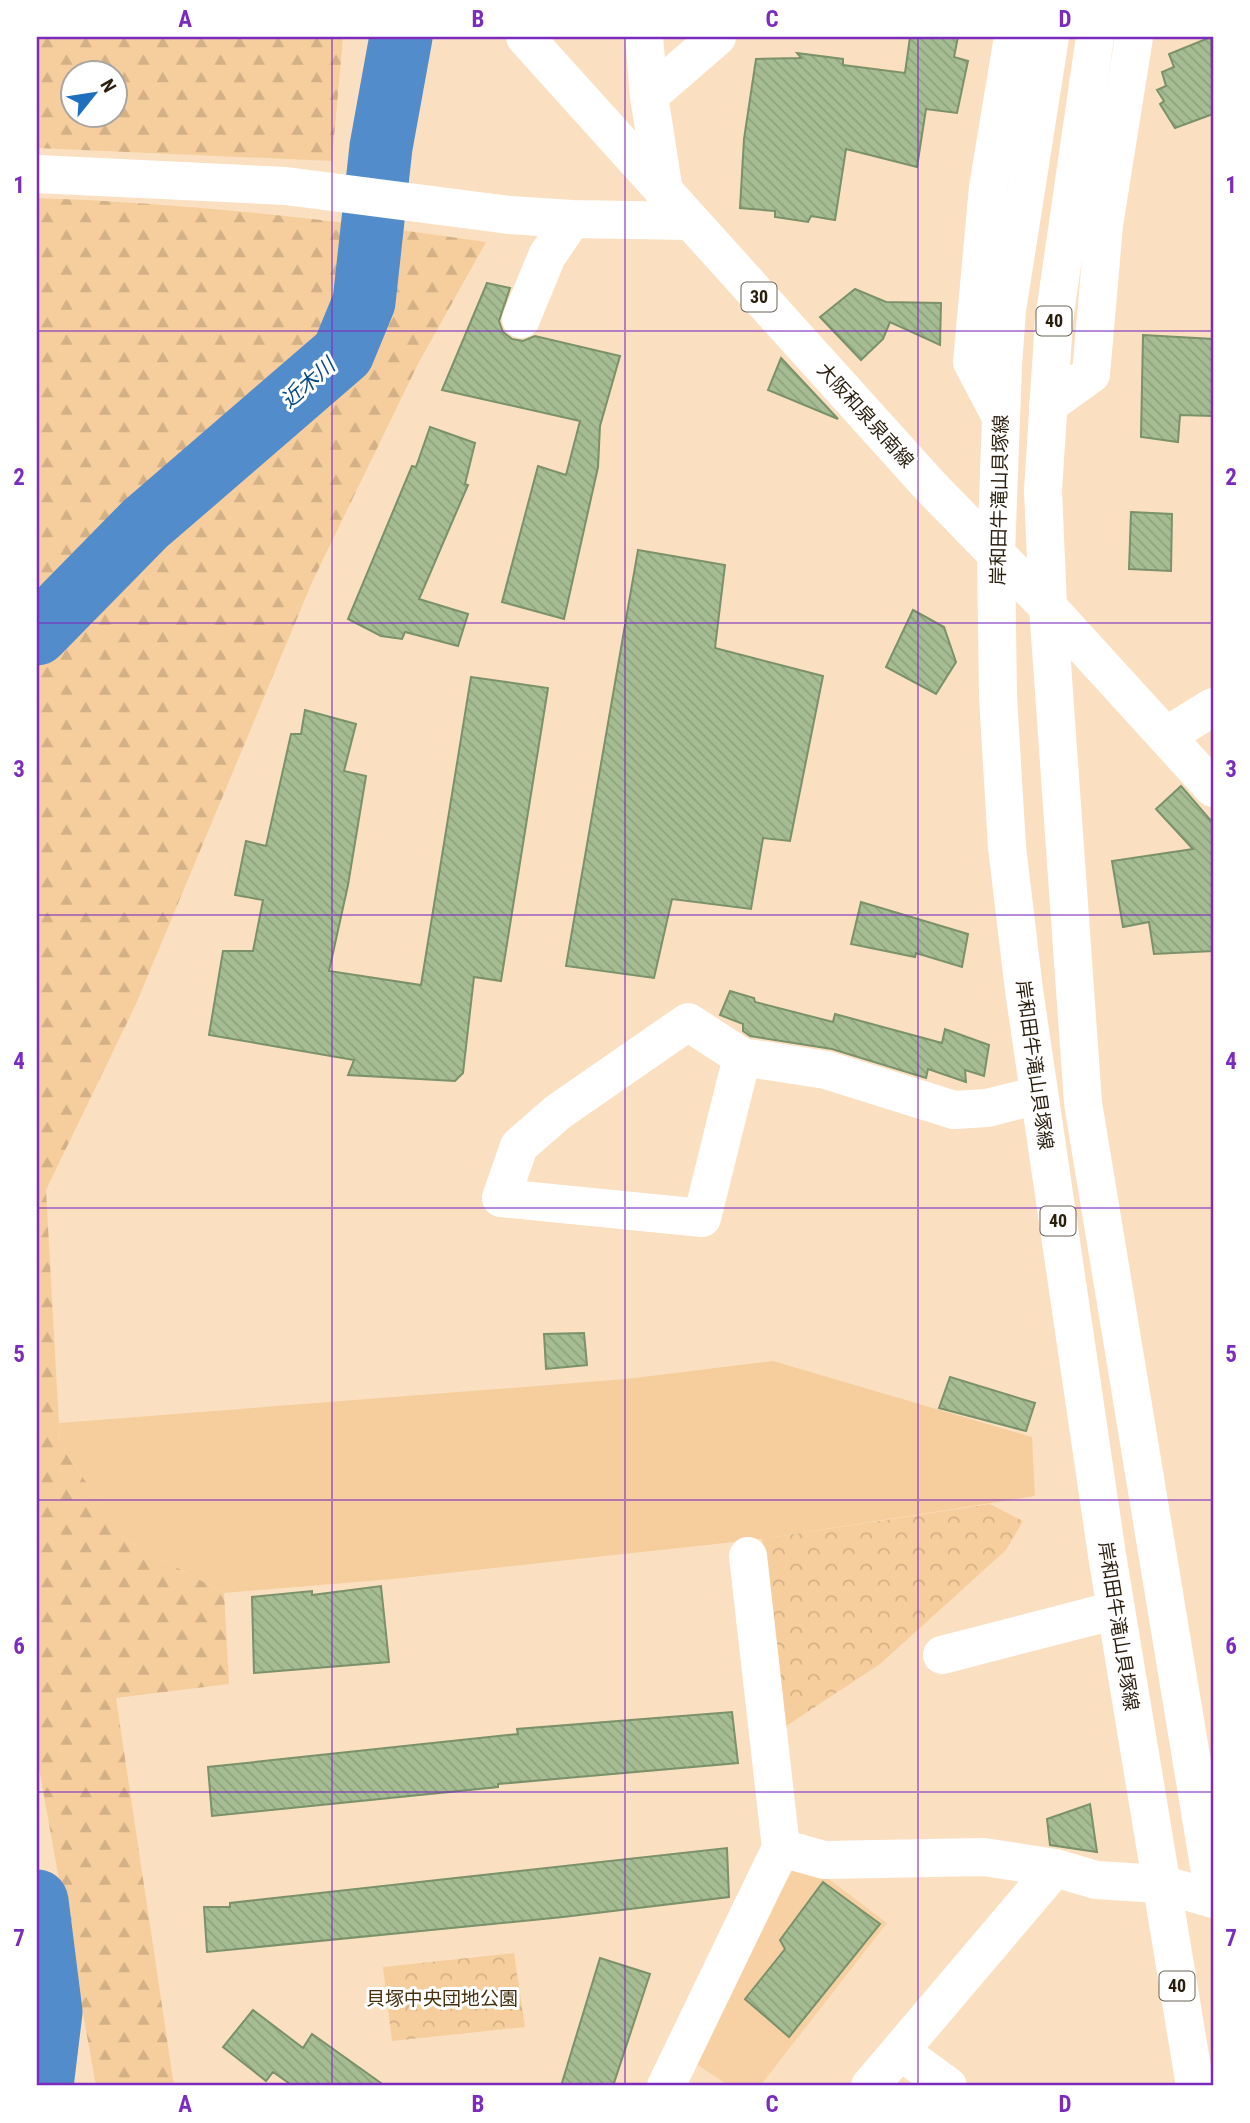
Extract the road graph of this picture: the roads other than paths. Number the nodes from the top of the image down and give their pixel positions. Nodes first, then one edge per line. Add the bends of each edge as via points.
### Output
1 (525, 37) edge
2 (644, 37) edge
3 (717, 37) edge
4 (1013, 37) edge
5 (1050, 37) edge
6 (1095, 37) edge
7 (1134, 37) edge
8 (649, 96) junction
9 (37, 174) edge
10 (664, 192) junction
11 (572, 219) junction
12 (691, 221) junction
13 (521, 319) dead end
14 (1048, 405) junction
15 (1000, 415) junction
16 (996, 554) junction
17 (1048, 607) junction
18 (1213, 707) edge
19 (1166, 736) junction
20 (1213, 788) edge
21 (741, 1057) junction
22 (1040, 1095) junction
23 (748, 1556) dead end
24 (1116, 1610) junction
25 (942, 1655) dead end
26 (782, 1848) junction
27 (1055, 1868) junction
28 (1161, 1885) junction
29 (1213, 1890) edge
30 (1213, 1899) edge
31 (900, 2051) junction
32 (666, 2086) edge
33 (870, 2086) edge
34 (948, 2086) edge
35 (1195, 2086) edge

1 - 10 main road, 大阪和泉泉南線 / 30
2 - 8 main road
3 - 8 main road
4 - 15 main road via 988,187 972,362
5 - 15 main road, 岸和田牛滝山貝塚線 / 40 via 1007,310
6 - 14 main road, 40 via 1055,320
7 - 14 main road via 1104,225 1091,374
8 - 10 main road
9 - 11 main road via 286,186
10 - 12 main road, 大阪和泉泉南線 / 30
11 - 12 main road
11 - 13 main road via 547,256
12 - 16 main road, 大阪和泉泉南線 / 30
14 - 17 main road, 40 via 1043,490
15 - 16 main road, 岸和田牛滝山貝塚線 / 40
16 - 17 main road, 大阪和泉泉南線 / 30
16 - 22 main road, 岸和田牛滝山貝塚線 / 40 via 1007,847
17 - 19 main road, 大阪和泉泉南線 / 30
17 - 29 main road, 40 via 1083,1102
18 - 19 main road
19 - 20 main road, 大阪和泉泉南線 / 30
21 - 21 main road via 702,1218 501,1198 519,1146 558,1112 688,1022
21 - 22 main road via 826,1070 954,1110 987,1108
22 - 24 main road, 岸和田牛滝山貝塚線 / 40
23 - 26 main road
24 - 25 main road
24 - 28 main road, 岸和田牛滝山貝塚線 / 40
26 - 27 main road via 824,1860 984,1857
26 - 32 main road
27 - 28 main road via 1097,1880
27 - 31 main road
28 - 30 main road
28 - 35 main road, 岸和田牛滝山貝塚線 / 40
31 - 33 main road
31 - 34 main road

